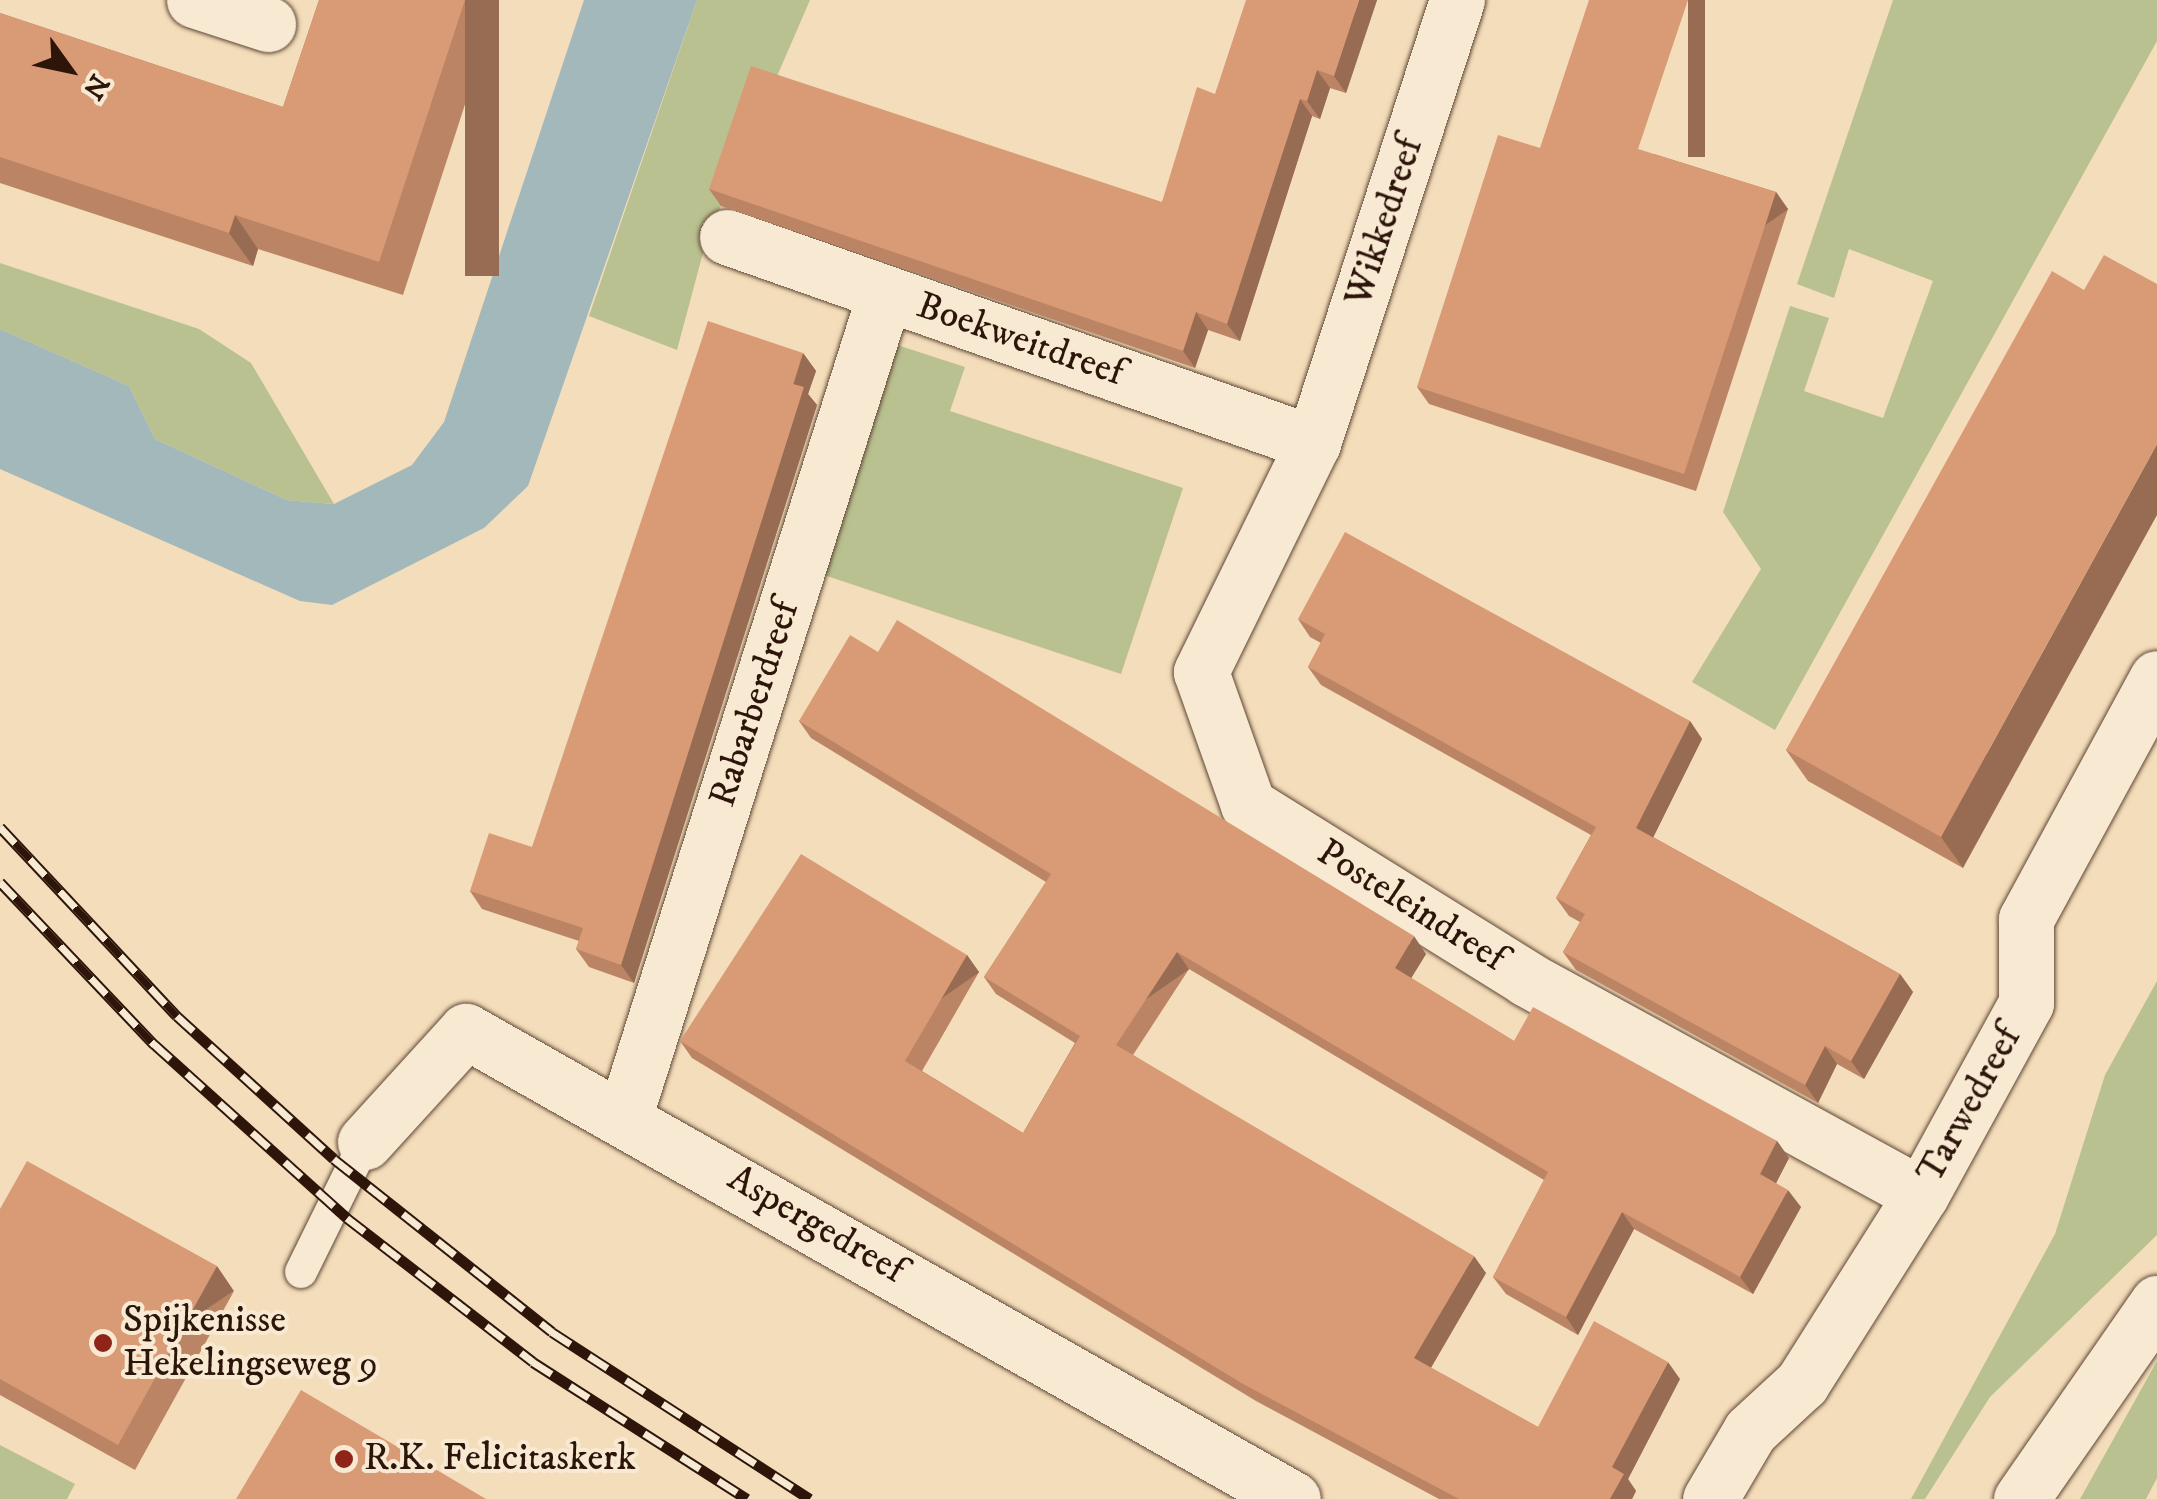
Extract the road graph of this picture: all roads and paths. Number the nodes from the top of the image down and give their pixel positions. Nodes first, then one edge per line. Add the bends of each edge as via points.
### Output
1 (194, 0) edge
2 (1457, 0) edge
3 (268, 24) dead end
4 (726, 237) dead end
5 (885, 292) junction
6 (1312, 443) junction
7 (2157, 678) edge
8 (626, 1114) junction
9 (365, 1142) joint
10 (1921, 1196) junction
11 (301, 1272) dead end
12 (2157, 1303) edge
13 (1293, 1499) edge
14 (1710, 1499) edge
15 (2021, 1499) edge

1 - 3 street
2 - 6 street, Wikkedreef
4 - 5 street, Boekweitdreef
5 - 6 street, Boekweitdreef
5 - 8 street, Rabarberdreef
6 - 10 street, Posteleindreef via 1201,672 1248,805 1527,978
7 - 10 street, Tarwedreef via 2026,919 2026,1002
8 - 9 street, Aspergedreef via 466,1031
8 - 13 street, Aspergedreef
9 - 11 lane
10 - 14 street, Tarwedreef via 1802,1383 1750,1431
12 - 15 street

